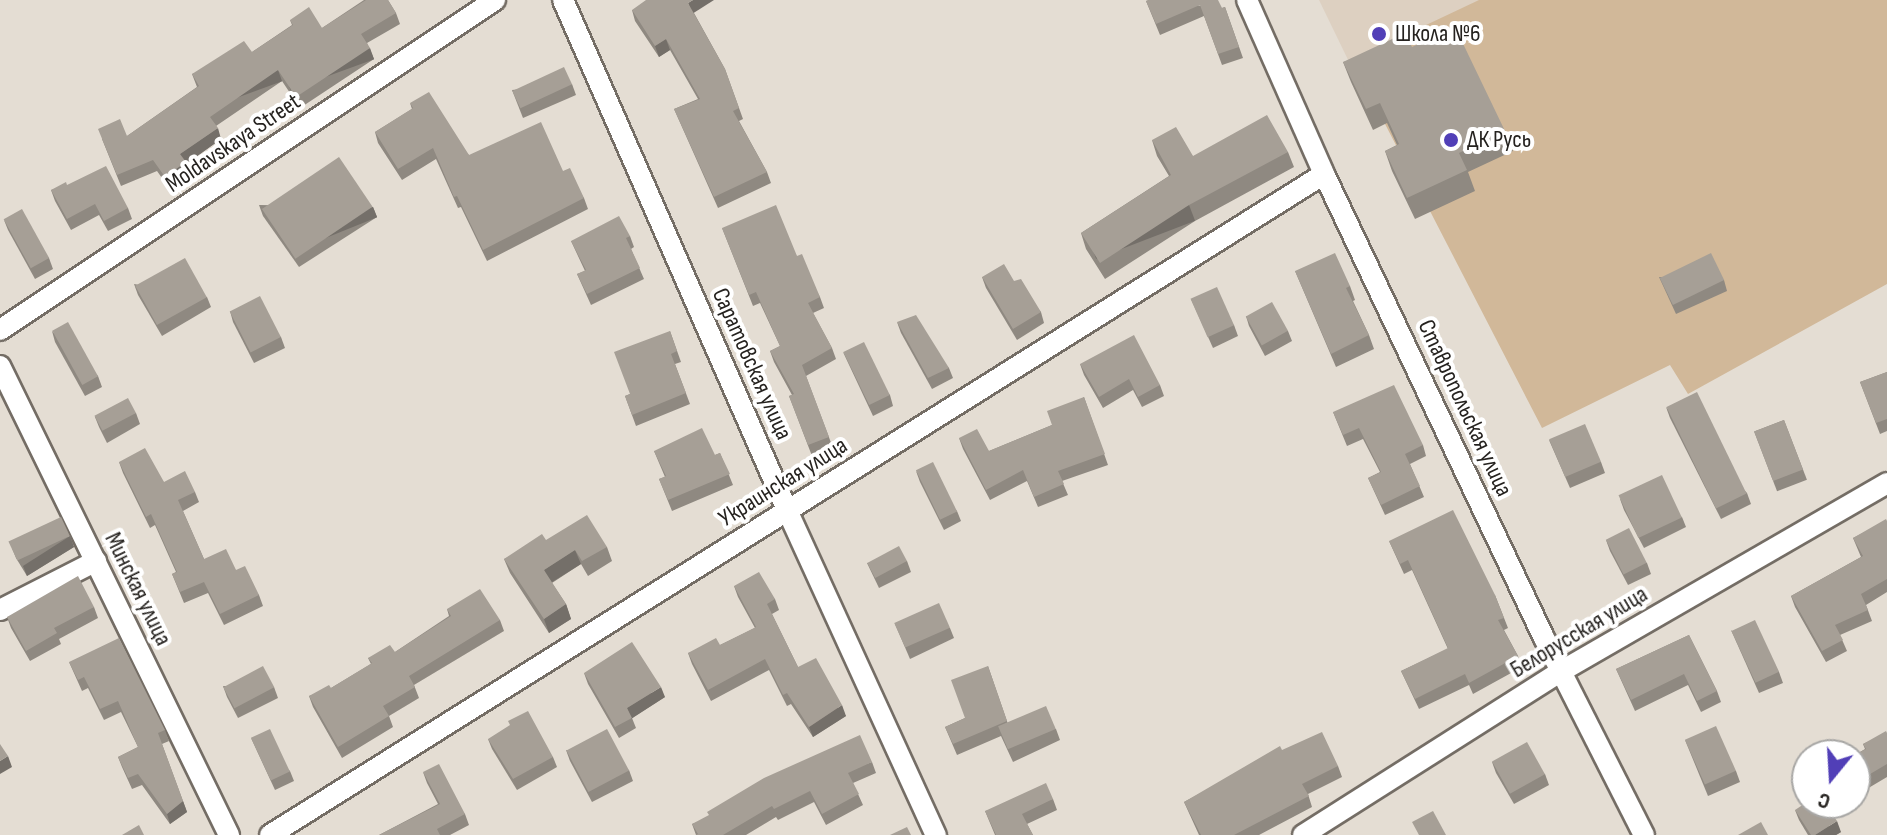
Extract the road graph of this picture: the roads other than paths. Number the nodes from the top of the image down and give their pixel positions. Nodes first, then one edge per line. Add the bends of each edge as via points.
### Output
1 (495, 0) edge
2 (563, 0) edge
3 (1247, 0) edge
4 (1324, 174) junction
5 (0, 330) edge
6 (0, 366) edge
7 (1887, 483) edge
8 (787, 510) junction
9 (96, 561) junction
10 (0, 610) edge
11 (1560, 672) junction
12 (229, 835) edge
13 (270, 835) edge
14 (936, 835) edge
15 (1303, 835) edge
16 (1644, 835) edge

1 - 5 street, Moldavskaya Street
2 - 8 street, Саратовская улица
3 - 4 street, Ставропольская улица
4 - 8 street, Украинская улица
4 - 11 street, Ставропольская улица
6 - 9 street, Минская улица
7 - 11 street, Белорусская улица
8 - 13 street, Украинская улица
8 - 14 street, Саратовская улица
9 - 10 street
9 - 12 street, Минская улица
11 - 15 street, Белорусская улица
11 - 16 street, Ставропольская улица

